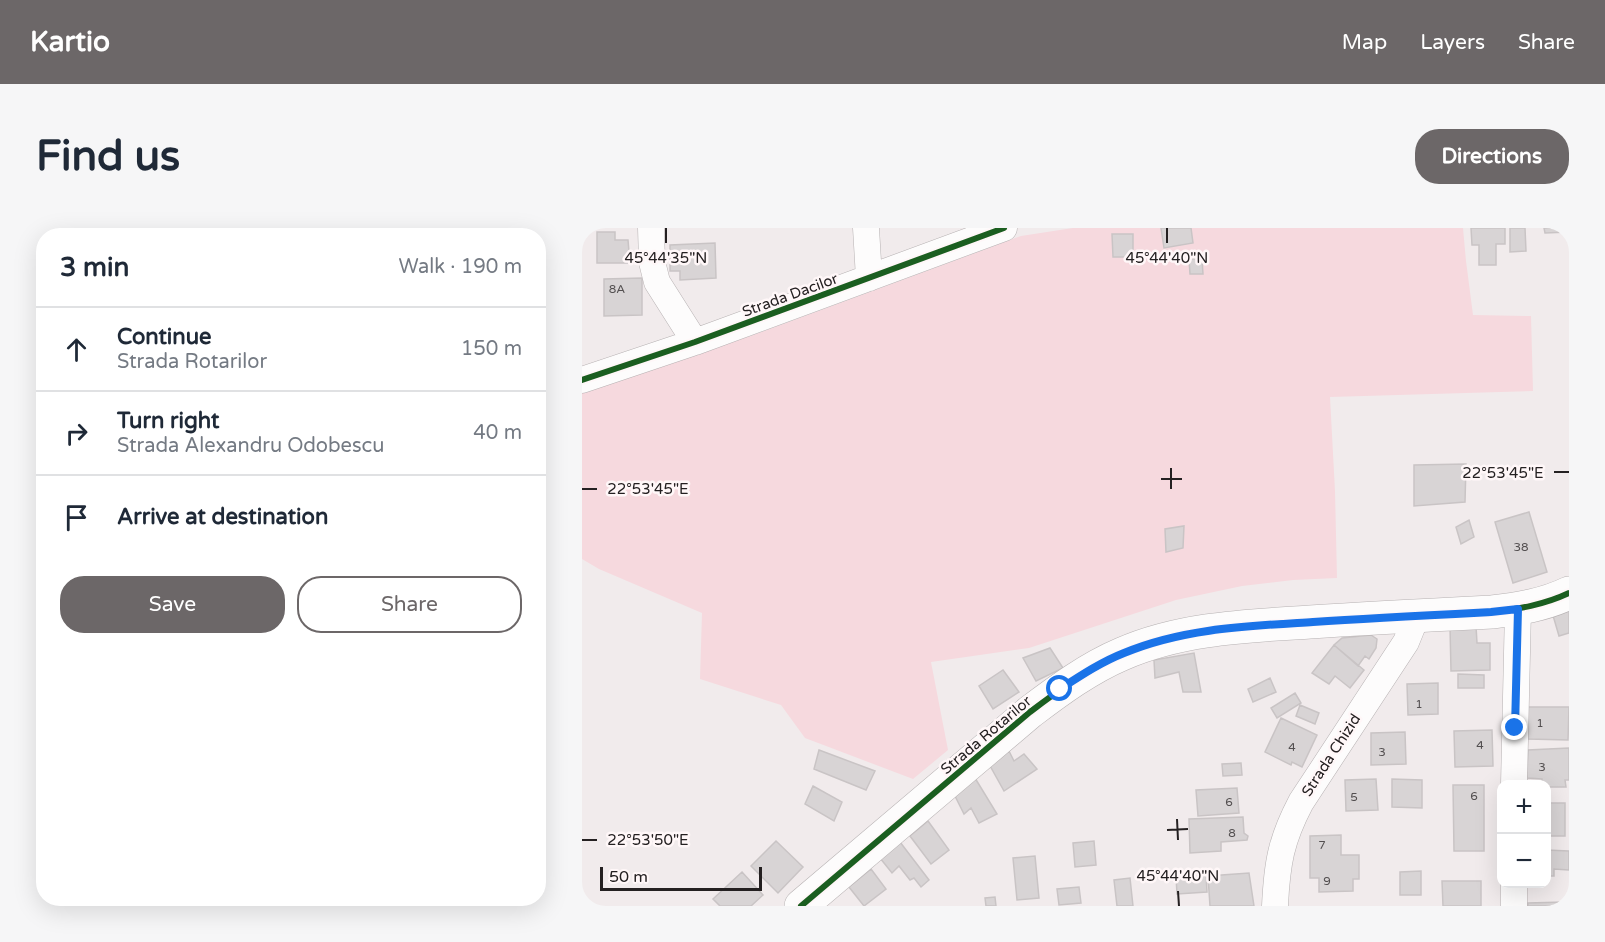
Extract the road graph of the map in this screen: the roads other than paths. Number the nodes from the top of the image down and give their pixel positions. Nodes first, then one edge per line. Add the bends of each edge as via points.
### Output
1 (651, 228) edge
2 (866, 228) edge
3 (1004, 228) edge
4 (976, 233) edge
5 (869, 278) junction
6 (695, 342) junction
7 (582, 381) edge
8 (1569, 593) edge
9 (1518, 609) junction
10 (1417, 615) junction
11 (1514, 780) edge
12 (1514, 888) edge
13 (801, 906) edge
14 (1275, 906) edge
15 (1514, 906) edge

1 - 6 street via 657,282
2 - 5 street
3 - 4 street, Strada Dacilor
4 - 5 street, Strada Dacilor
5 - 6 street, Strada Dacilor
6 - 7 street, Strada Dacilor
8 - 9 street, Strada Rotarilor
9 - 10 street, Strada Rotarilor
9 - 11 street
10 - 13 street, Strada Rotarilor via 1245,626 1158,641 1123,653 1060,689 1030,712
10 - 14 street, Strada Chizid via 1406,642 1287,828 1278,861
12 - 15 street

